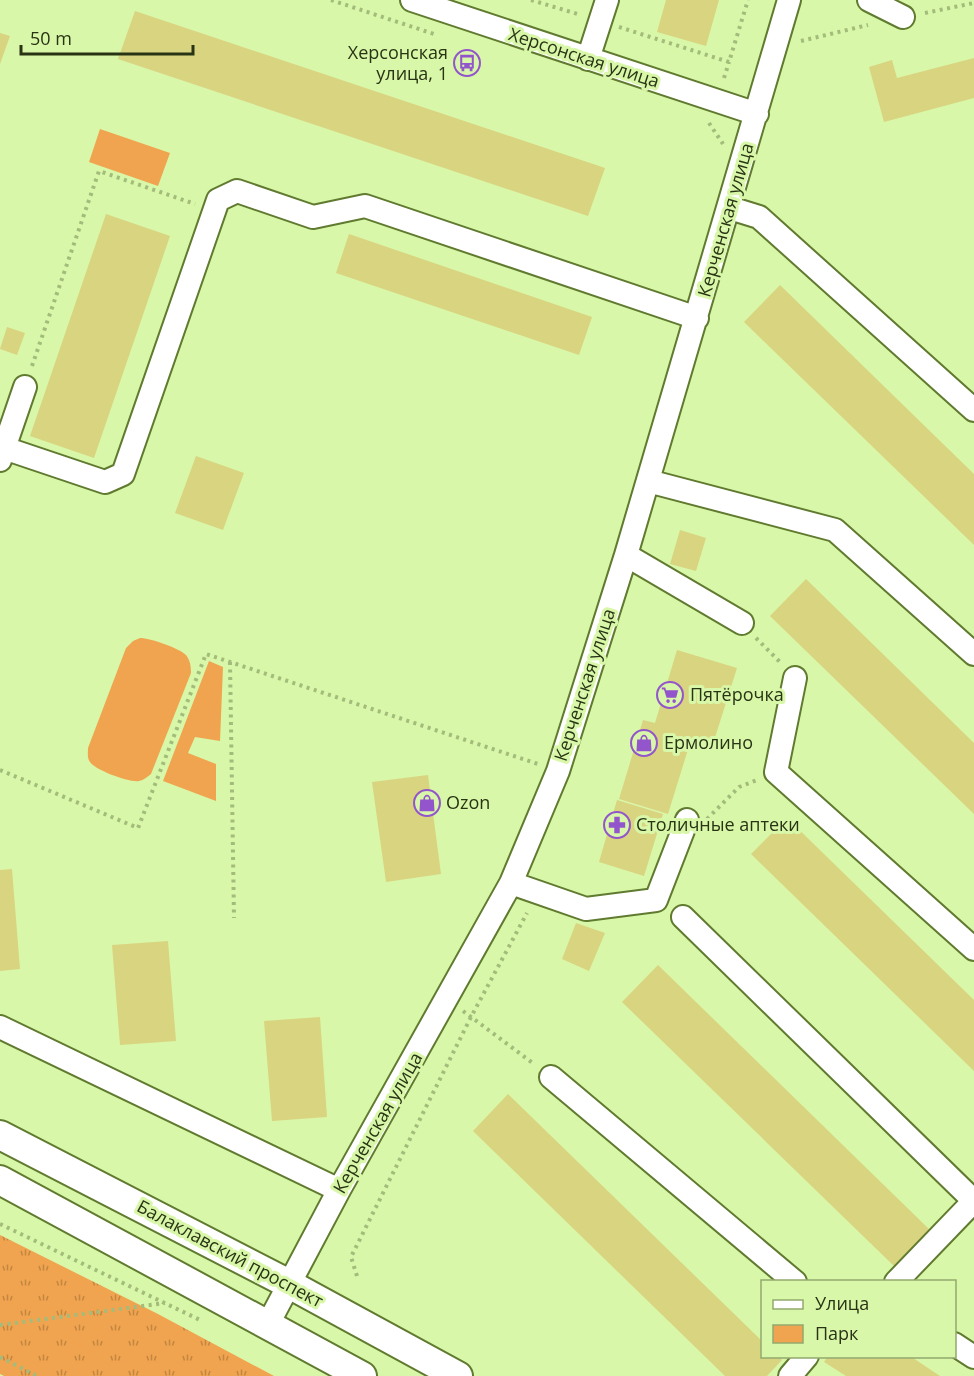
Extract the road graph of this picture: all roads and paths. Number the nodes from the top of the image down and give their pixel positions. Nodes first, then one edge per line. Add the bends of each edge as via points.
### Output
1 (412, 0) edge
2 (531, 0) edge
3 (748, 0) edge
4 (789, 0) edge
5 (869, 0) edge
6 (443, 5) edge
7 (604, 10) edge
8 (903, 17) dead end
9 (588, 59) junction
10 (729, 62) junction
11 (724, 78) dead end
12 (757, 114) junction
13 (710, 123) dead end
14 (724, 145) dead end
15 (730, 208) junction
16 (214, 211) junction
17 (697, 318) junction
18 (25, 387) joint
19 (974, 410) edge
20 (2, 454) edge
21 (648, 481) junction
22 (626, 555) junction
23 (742, 623) joint
24 (974, 654) edge
25 (230, 662) junction
26 (795, 678) joint
27 (0, 770) edge
28 (558, 771) junction
29 (776, 772) junction
30 (687, 820) dead end
31 (675, 851) junction
32 (512, 883) junction
33 (537, 894) junction
34 (683, 917) dead end
35 (234, 918) dead end
36 (974, 950) edge
37 (447, 1000) junction
38 (471, 1017) junction
39 (0, 1027) edge
40 (551, 1077) joint
41 (0, 1135) edge
42 (0, 1180) edge
43 (339, 1190) junction
44 (974, 1201) edge
45 (0, 1224) edge
46 (357, 1276) dead end
47 (794, 1280) edge
48 (897, 1280) edge
49 (289, 1284) junction
50 (166, 1303) junction
51 (208, 1324) dead end
52 (268, 1324) junction
53 (0, 1325) edge
54 (956, 1345) edge
55 (0, 1357) edge
56 (974, 1357) edge
57 (805, 1358) edge
58 (37, 1376) edge
59 (362, 1376) edge
60 (458, 1376) edge
61 (790, 1376) edge

1 - 6 street, Херсонская улица
2 - 7 path
3 - 10 path
4 - 12 street, Керченская улица
5 - 8 street
6 - 9 street, Херсонская улица
7 - 9 street
7 - 10 path
9 - 12 street, Херсонская улица
10 - 11 path
12 - 15 street, Керченская улица
13 - 14 path
15 - 17 street, Керченская улица
15 - 19 street via 759,217
16 - 17 street via 218,200 237,191 313,217 365,206
16 - 18 path via 99,171
16 - 20 street via 123,474 105,483
17 - 21 street, Керченская улица
18 - 20 street
21 - 22 street, Керченская улица
21 - 24 street via 835,530
22 - 23 street
22 - 28 street, Керченская улица
23 - 26 path
25 - 27 path via 206,654 138,828
25 - 28 path
25 - 35 path
26 - 29 street
28 - 32 street, Керченская улица
29 - 31 path via 739,787
29 - 36 street
30 - 31 street
31 - 33 street via 656,900 586,909
32 - 33 street
32 - 37 street, Керченская улица
33 - 38 path
34 - 44 street
37 - 38 path
37 - 43 street, Керченская улица
38 - 40 path
38 - 46 path via 351,1257
39 - 43 street
40 - 47 street
41 - 49 main road, Балаклавский проспект
42 - 52 main road
43 - 49 street, Керченская улица
44 - 48 street
45 - 50 path
49 - 52 street, Керченская улица
49 - 60 main road, Балаклавский проспект
50 - 51 path
50 - 53 path
52 - 59 main road
54 - 56 street
55 - 58 path
57 - 61 street

